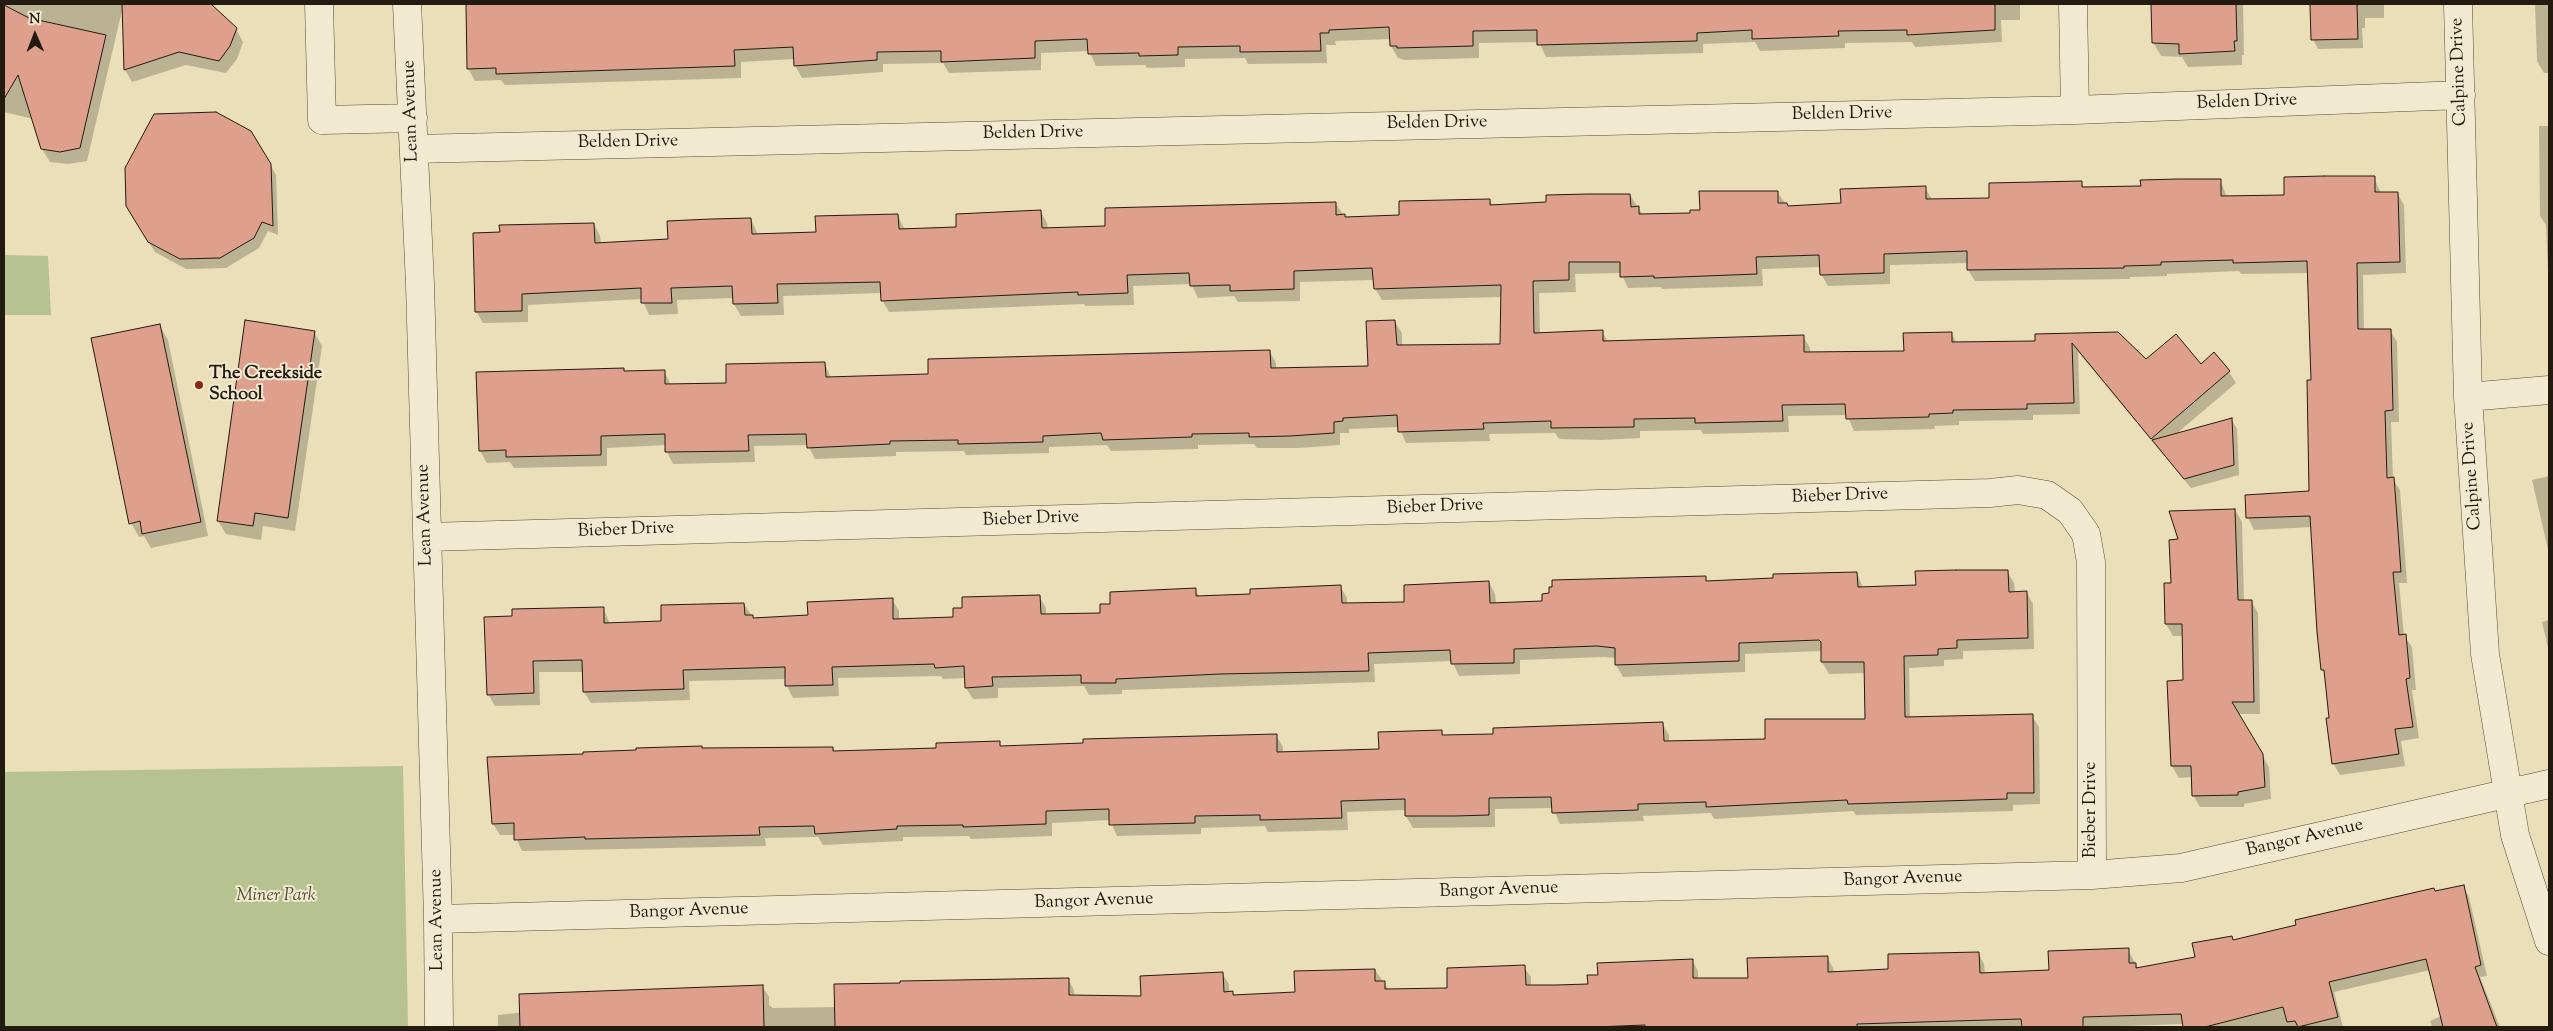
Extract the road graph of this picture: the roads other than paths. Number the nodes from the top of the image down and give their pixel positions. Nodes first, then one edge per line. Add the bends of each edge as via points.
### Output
1 (319, 4) edge
2 (407, 4) edge
3 (2073, 4) edge
4 (2458, 4) edge
5 (2461, 95) junction
6 (2075, 110) junction
7 (413, 118) junction
8 (414, 149) junction
9 (2549, 390) edge
10 (2468, 397) junction
11 (426, 537) junction
12 (2549, 784) edge
13 (2507, 793) junction
14 (2092, 875) junction
15 (438, 919) junction
16 (2549, 941) edge
17 (439, 1027) edge

1 - 7 street via 322,120
2 - 7 street, Lean Avenue
3 - 6 street
4 - 5 street, Calpine Drive
5 - 6 street, Belden Drive
5 - 10 street, Calpine Drive
6 - 8 street, Belden Drive
7 - 8 street, Lean Avenue
8 - 11 street, Lean Avenue
9 - 10 street
10 - 13 street, Calpine Drive via 2484,654
11 - 14 street, Bieber Drive via 2018,490 2047,496 2070,511 2086,534 2091,562
11 - 15 street, Lean Avenue
12 - 13 street, Bangor Avenue
13 - 14 street, Bangor Avenue via 2180,868
13 - 16 street, Calpine Drive via 2515,835
14 - 15 street, Bangor Avenue
15 - 17 street, Lean Avenue

